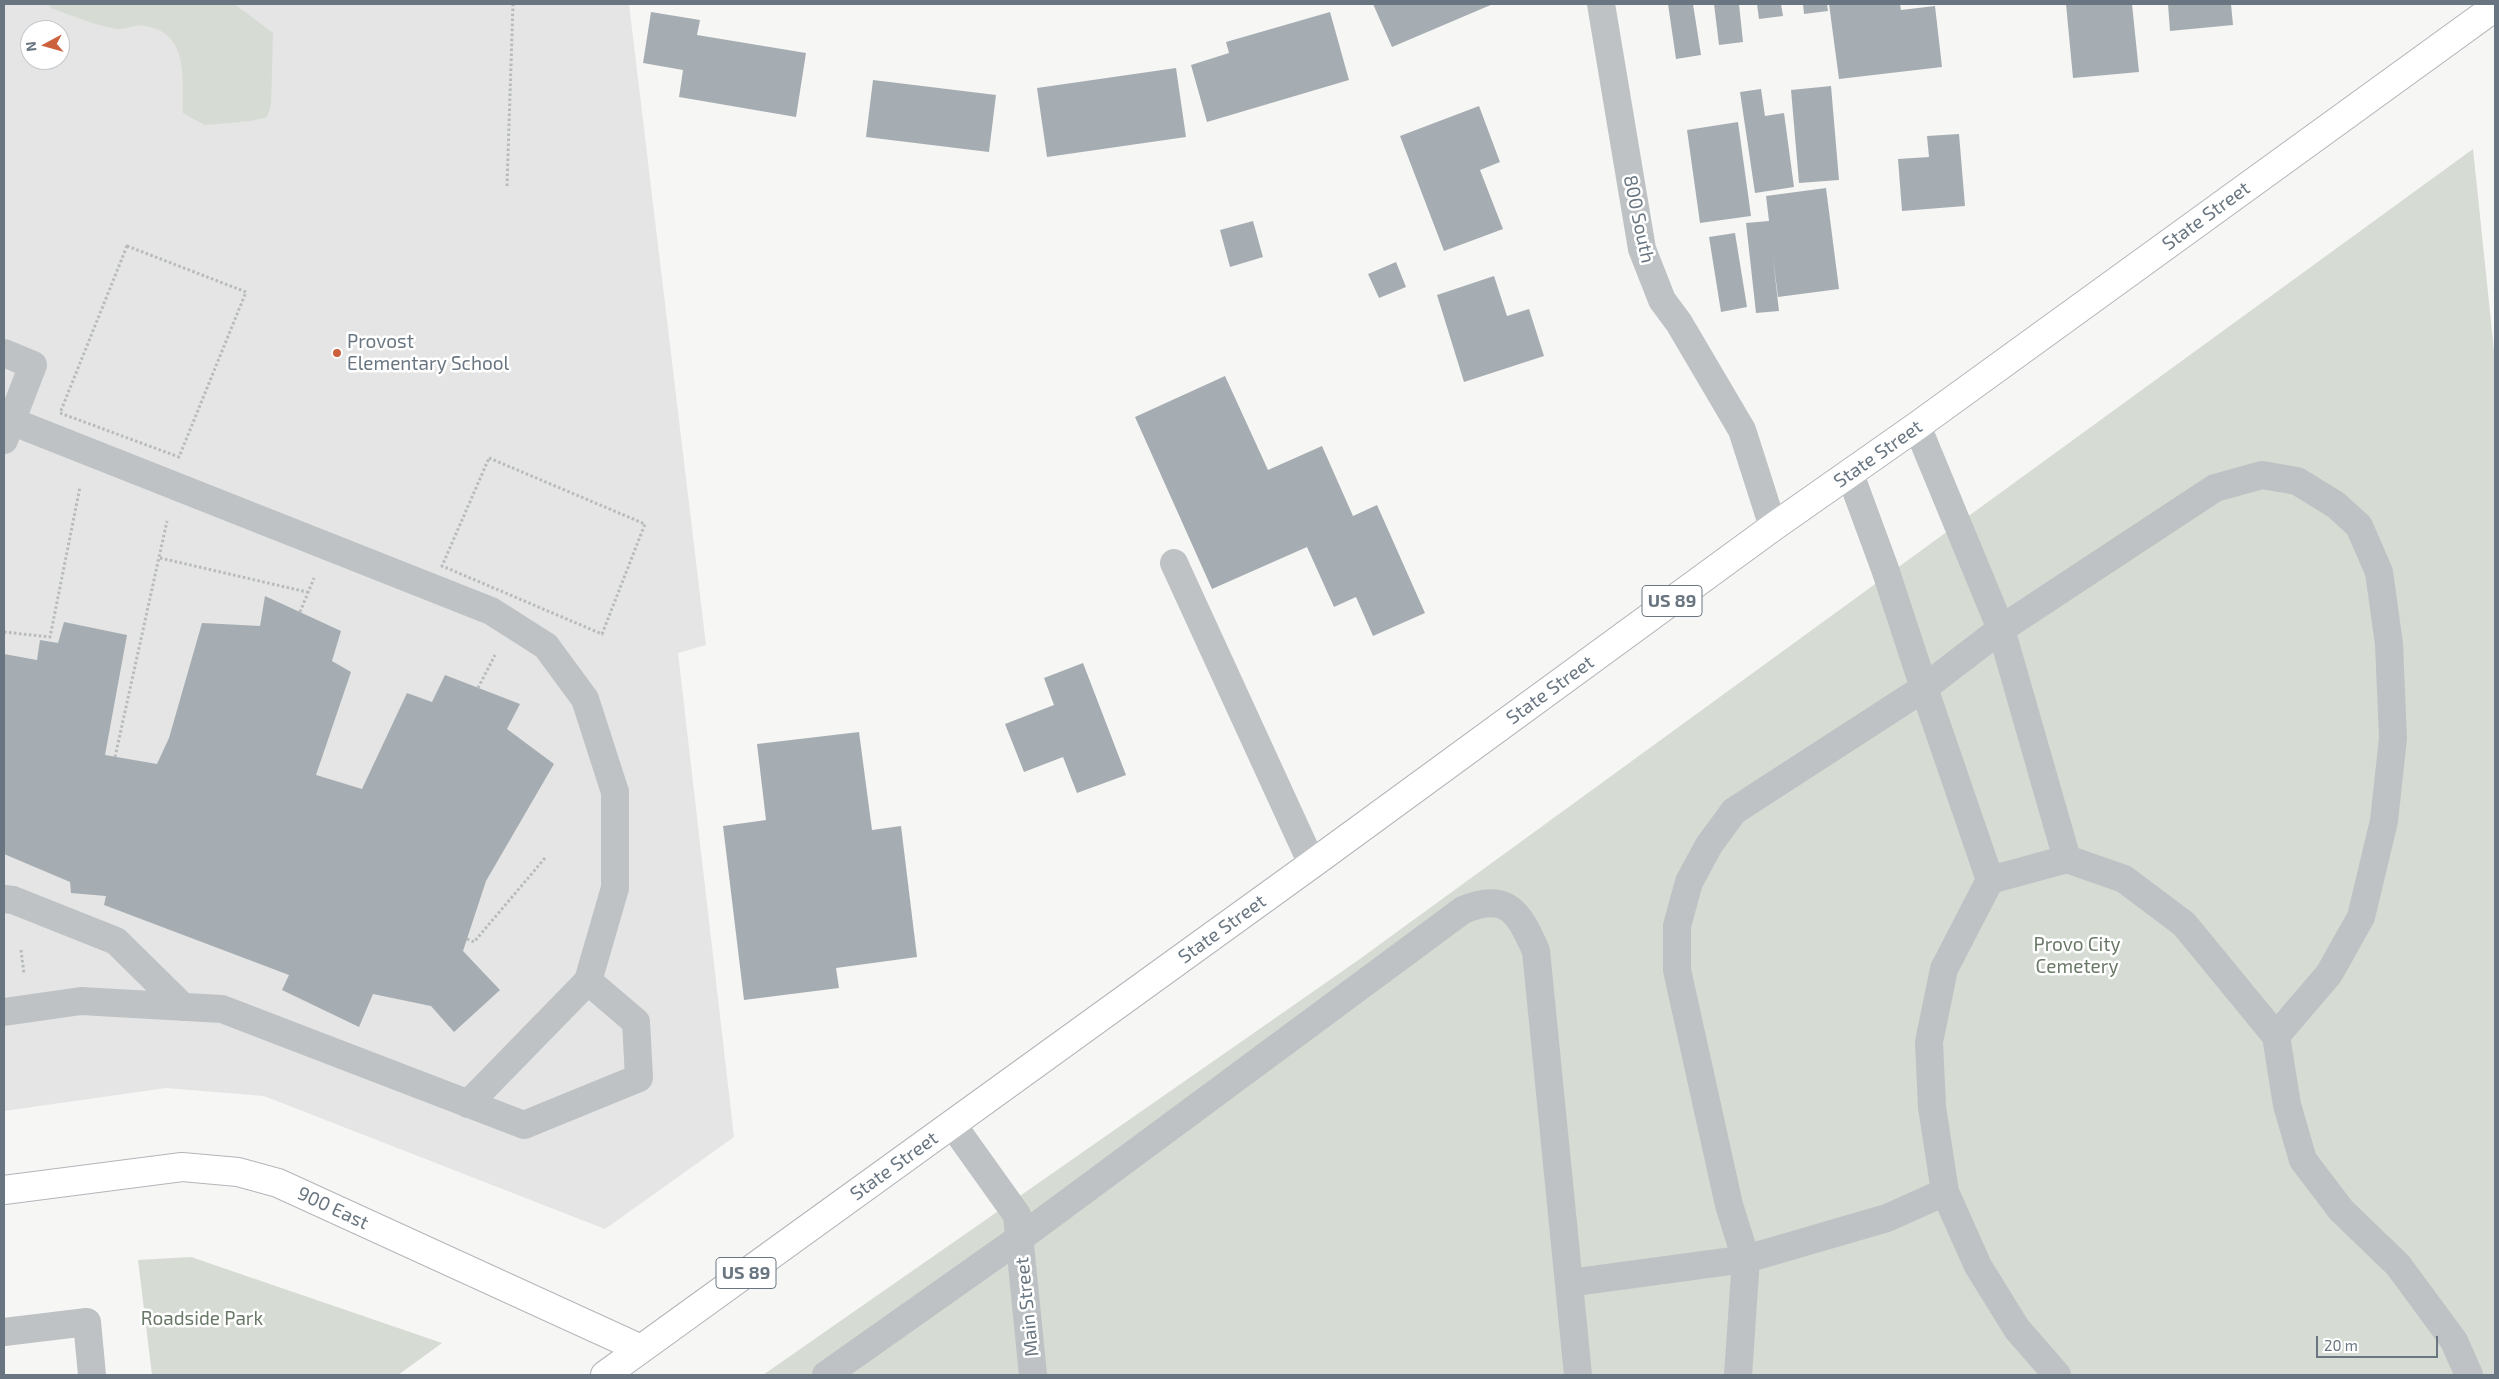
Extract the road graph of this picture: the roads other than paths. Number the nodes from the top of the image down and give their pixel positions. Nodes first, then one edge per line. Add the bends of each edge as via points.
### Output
1 (1601, 4) edge
2 (2495, 7) edge
3 (4, 353) edge
4 (1917, 426) junction
5 (8, 430) edge
6 (1850, 474) junction
7 (1773, 527) junction
8 (1174, 563) dead end
9 (2001, 629) junction
10 (1924, 688) junction
11 (2067, 859) junction
12 (1312, 864) junction
13 (1990, 880) junction
14 (4, 899) edge
15 (588, 981) junction
16 (183, 1007) junction
17 (4, 1012) edge
18 (2276, 1036) junction
19 (468, 1104) junction
20 (952, 1124) junction
21 (4, 1190) edge
22 (1945, 1192) junction
23 (1020, 1238) junction
24 (1746, 1259) junction
25 (1569, 1283) junction
26 (4, 1332) edge
27 (641, 1349) junction
28 (92, 1375) edge
29 (605, 1375) edge
30 (826, 1375) edge
31 (1033, 1375) edge
32 (1578, 1375) edge
33 (1738, 1375) edge
34 (2057, 1375) edge
35 (2469, 1375) edge

1 - 7 street, 800 South via 1642,249 1662,300 1742,430
2 - 4 main road, State Street / US 89
3 - 5 street via 33,365
4 - 6 main road, State Street / US 89
4 - 9 street
5 - 15 street via 491,611 546,646 584,699 616,792 615,888
6 - 7 main road, State Street / US 89
6 - 10 street via 1886,569
7 - 12 main road, State Street / US 89
8 - 12 street
9 - 10 street
9 - 11 street
9 - 18 street via 2215,488 2262,475 2298,480 2336,505 2359,526 2379,572 2389,644 2393,738 2384,821 2361,916 2329,974
10 - 13 street
10 - 24 street via 1734,810 1708,845 1689,882 1678,926 1677,970 1729,1205
11 - 13 street
11 - 18 street via 2124,879 2184,924
12 - 20 main road, State Street / US 89
13 - 22 street via 1944,969 1929,1042 1932,1107
14 - 16 street via 116,941
15 - 19 street
15 - 19 street via 636,1022 639,1078 524,1125
16 - 17 street via 81,1001
16 - 19 street via 222,1009
18 - 35 street via 2288,1105 2303,1160 2341,1210 2398,1265 2454,1341
20 - 23 street, Main Street via 1017,1214
20 - 27 main road, State Street / US 89
21 - 27 main road, 900 East via 182,1168 238,1172 278,1183
22 - 24 street via 1887,1218
22 - 34 street via 1978,1266 2017,1330
23 - 25 street via 1463,910 1477,904 1497,903 1504,904 1522,920 1536,952
23 - 30 street
23 - 31 street, Main Street
24 - 25 street
24 - 33 street
25 - 32 street
26 - 28 street via 87,1322
27 - 29 main road, State Street / US 89

